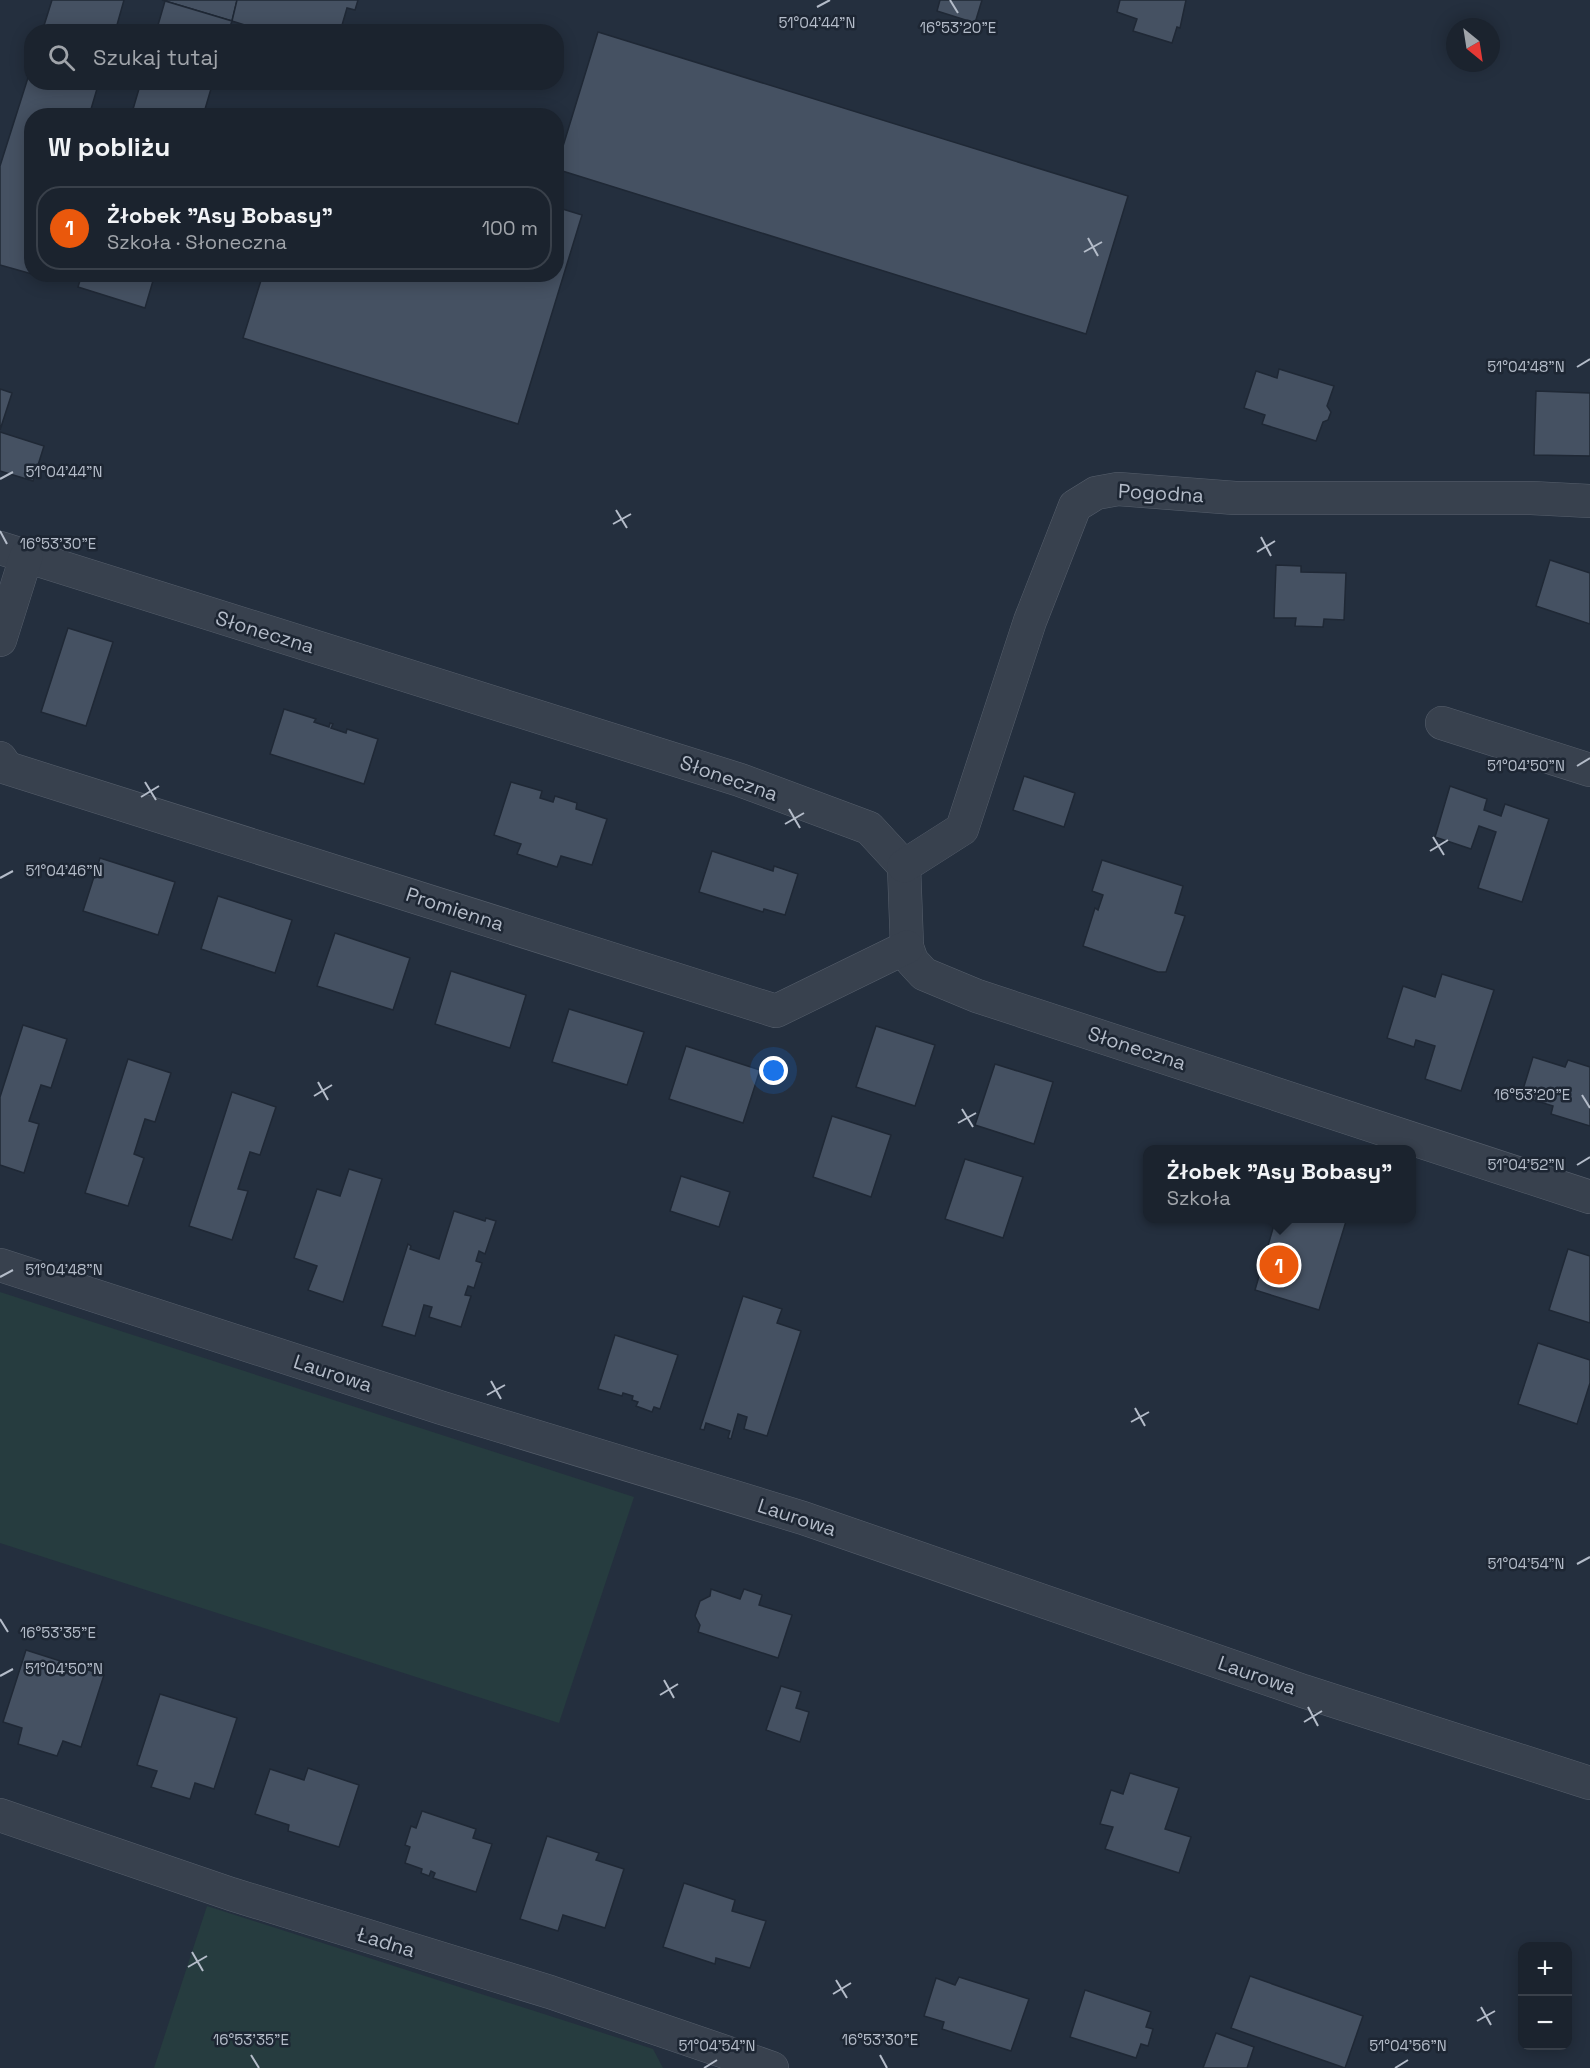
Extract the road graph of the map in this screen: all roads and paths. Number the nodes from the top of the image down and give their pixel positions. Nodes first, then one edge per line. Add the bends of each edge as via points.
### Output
1 (1590, 501) edge
2 (13, 552) edge
3 (0, 640) edge
4 (1442, 723) dead end
5 (0, 758) edge
6 (1590, 770) edge
7 (904, 866) junction
8 (907, 947) junction
9 (1590, 1197) edge
10 (0, 1266) edge
11 (1590, 1783) edge
12 (0, 1815) edge
13 (772, 2068) edge

1 - 7 street, Pogodna via 1235,498 1118,489 1096,493 1075,506 1030,621 962,830
2 - 3 street
2 - 7 street, Słoneczna via 740,780 869,828
4 - 6 street
5 - 8 street, Promienna via 7,768 776,1011
7 - 8 street, Słoneczna
8 - 9 street, Słoneczna via 912,961 924,974 977,996
10 - 11 street, Laurowa via 442,1408 803,1518 1303,1691
12 - 13 street, Ładna via 231,1894 549,1992

